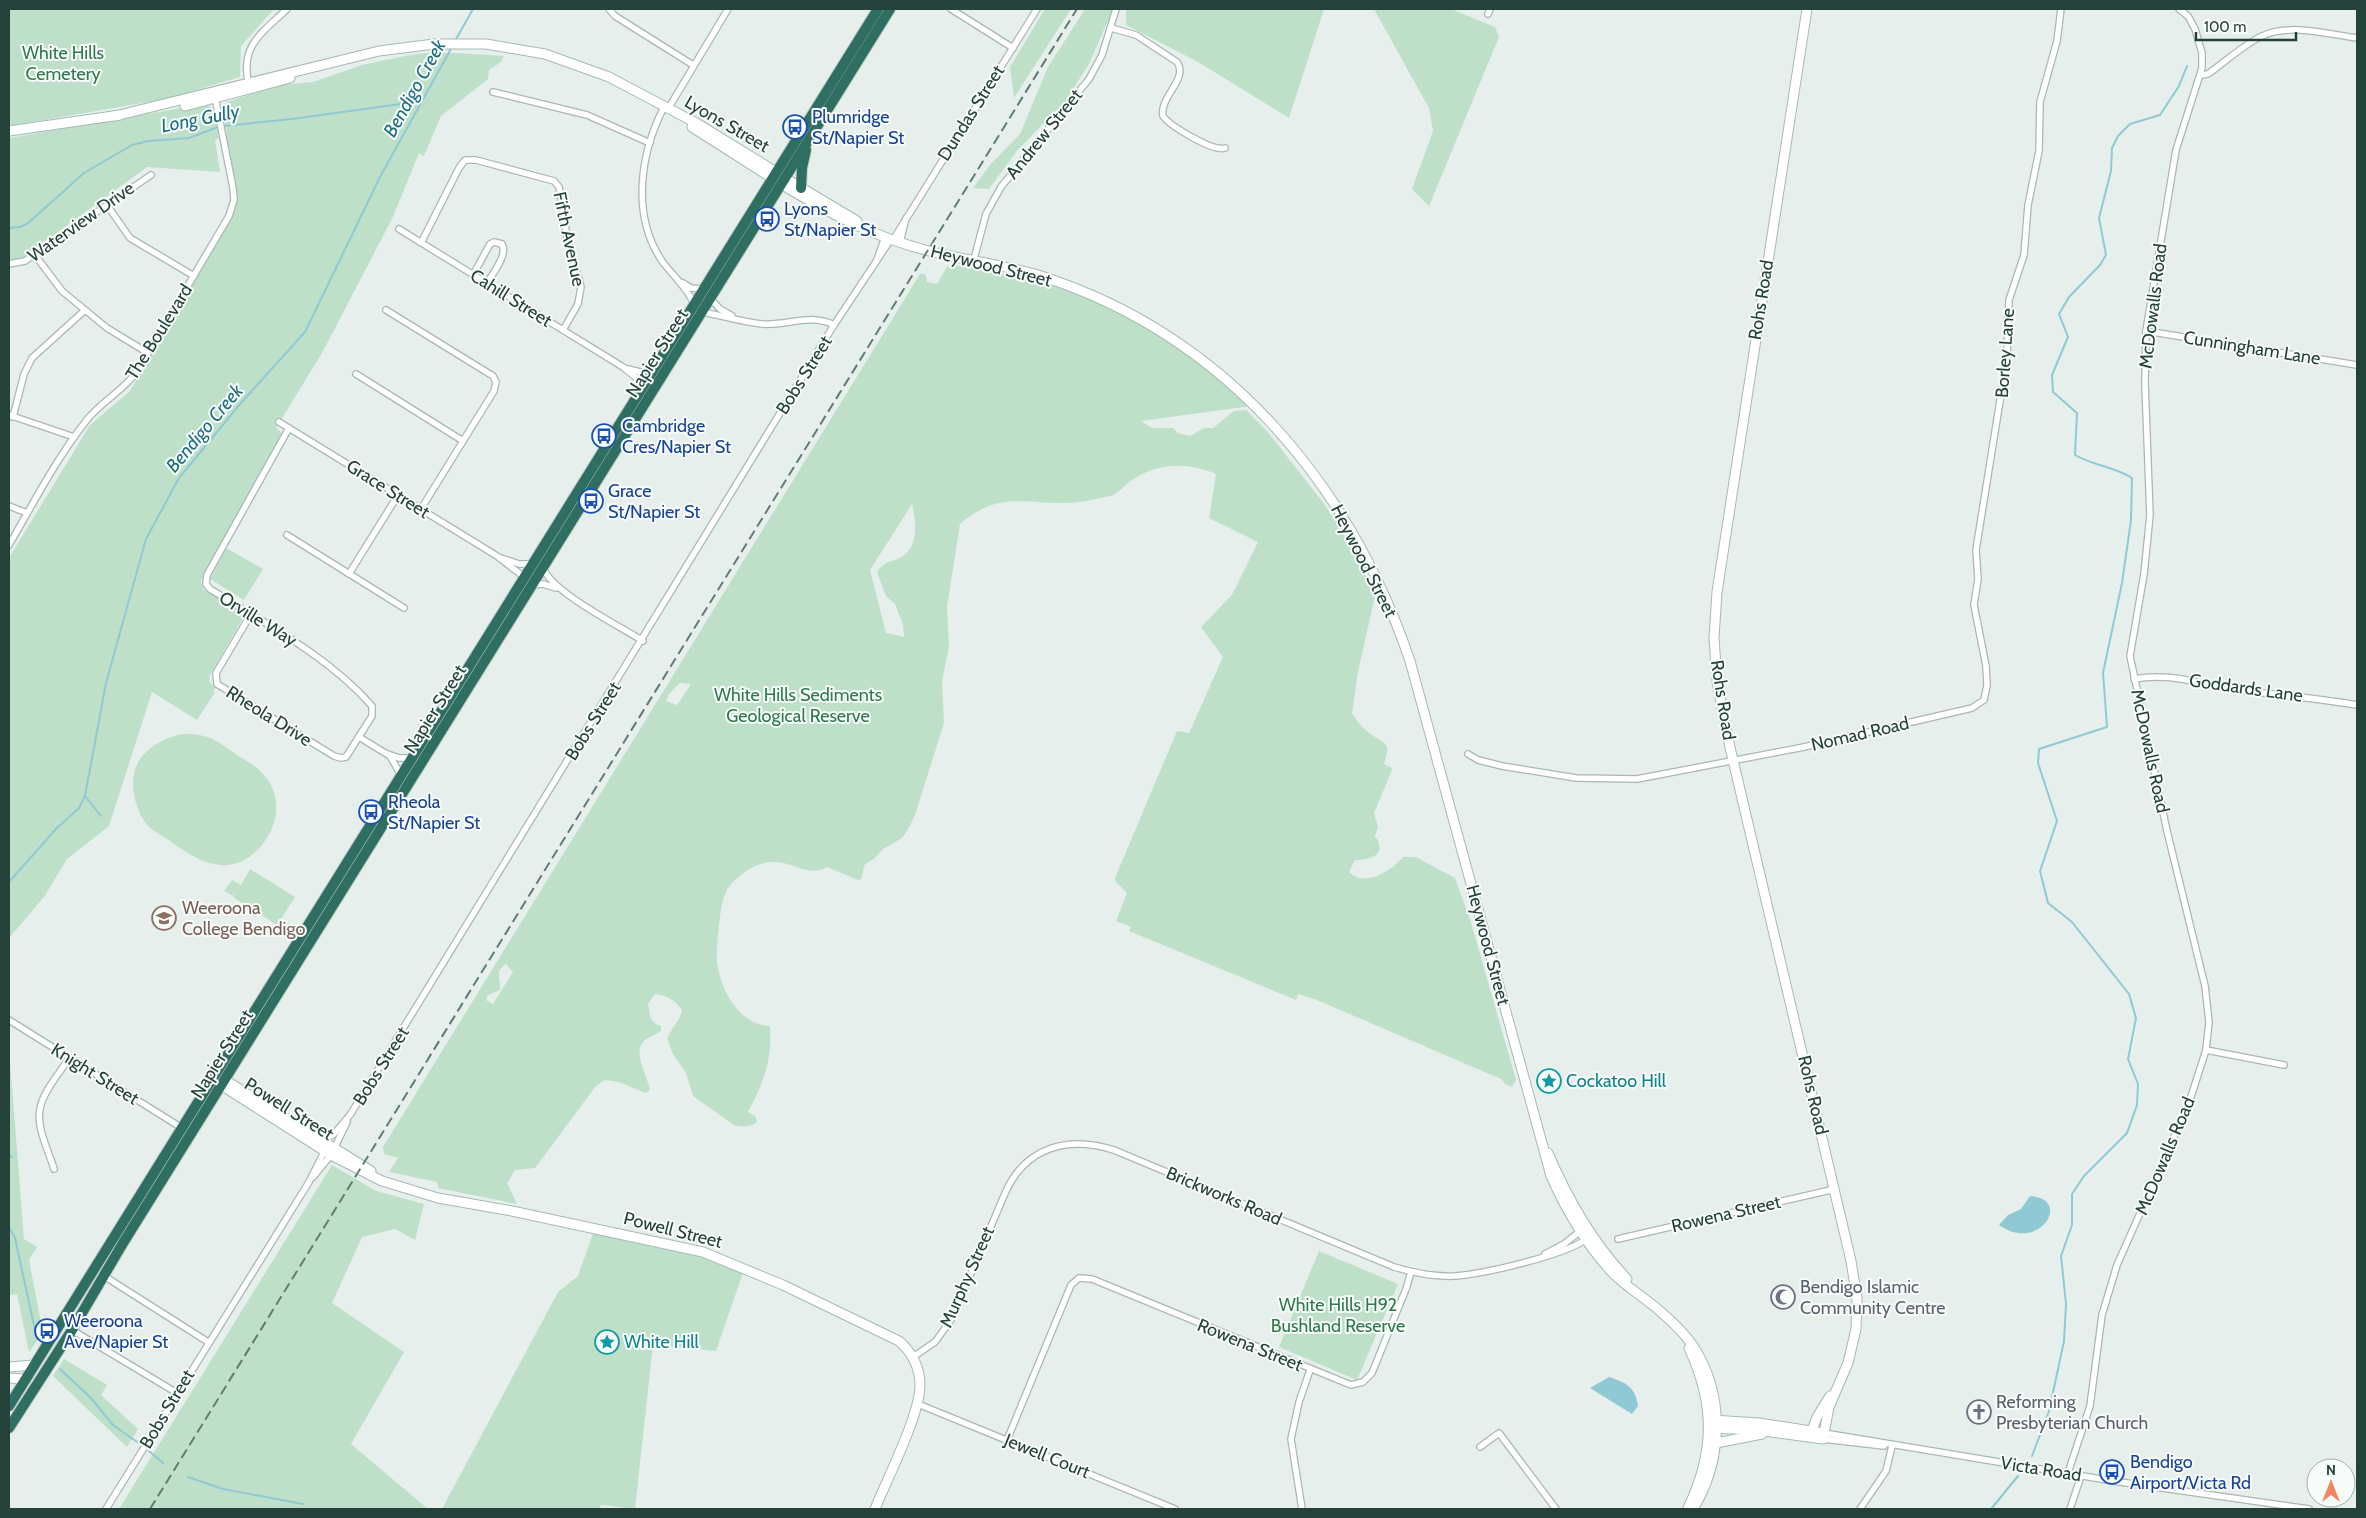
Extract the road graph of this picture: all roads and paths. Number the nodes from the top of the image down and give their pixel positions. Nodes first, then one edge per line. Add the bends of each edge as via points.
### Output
1 (288, 9) edge
2 (610, 9) edge
3 (728, 9) edge
4 (878, 9) edge
5 (890, 9) edge
6 (951, 9) edge
7 (1037, 9) edge
8 (1116, 9) edge
9 (1807, 9) edge
10 (2061, 9) edge
11 (2181, 10) edge
12 (1111, 28) junction
13 (2357, 38) edge
14 (1013, 48) junction
15 (693, 65) junction
16 (2201, 75) junction
17 (250, 86) junction
18 (493, 92) dead end
19 (214, 96) junction
20 (666, 108) junction
21 (9, 131) edge
22 (810, 137) junction
23 (650, 143) junction
24 (1225, 148) dead end
25 (151, 175) dead end
26 (779, 178) junction
27 (801, 188) junction
28 (107, 205) junction
29 (399, 229) dead end
30 (890, 239) junction
31 (421, 243) junction
32 (35, 254) junction
33 (974, 259) junction
34 (877, 260) joint
35 (9, 264) edge
36 (473, 275) junction
37 (674, 275) junction
38 (194, 276) junction
39 (487, 284) junction
40 (703, 289) junction
41 (710, 298) junction
42 (698, 308) junction
43 (85, 310) junction
44 (386, 310) dead end
45 (739, 320) junction
46 (834, 325) junction
47 (692, 327) junction
48 (562, 330) junction
49 (2146, 331) junction
50 (148, 353) junction
51 (2357, 365) edge
52 (623, 368) junction
53 (652, 372) junction
54 (356, 374) dead end
55 (644, 384) junction
56 (11, 416) edge
57 (279, 422) dead end
58 (289, 428) junction
59 (74, 436) junction
60 (463, 441) junction
61 (588, 494) junction
62 (398, 495) junction
63 (9, 506) edge
64 (421, 509) junction
65 (27, 513) junction
66 (568, 525) junction
67 (287, 535) dead end
68 (547, 540) junction
69 (9, 545) edge
70 (497, 556) junction
71 (532, 564) junction
72 (542, 567) junction
73 (349, 574) junction
74 (528, 581) junction
75 (563, 591) junction
76 (404, 608) dead end
77 (252, 614) junction
78 (643, 641) junction
79 (2134, 679) junction
80 (1984, 700) joint
81 (2357, 705) edge
82 (360, 738) junction
83 (384, 752) junction
84 (1468, 754) dead end
85 (412, 758) junction
86 (1734, 761) junction
87 (414, 774) junction
88 (402, 776) junction
89 (378, 813) junction
90 (9, 1020) edge
91 (2206, 1050) junction
92 (69, 1058) junction
93 (2284, 1065) dead end
94 (218, 1080) junction
95 (350, 1115) junction
96 (182, 1128) junction
97 (319, 1139) junction
98 (329, 1149) junction
99 (1035, 1155) joint
100 (54, 1170) dead end
101 (1835, 1189) junction
102 (126, 1228) junction
103 (1583, 1229) junction
104 (1589, 1237) junction
105 (1618, 1239) dead end
106 (1526, 1261) junction
107 (1411, 1272) junction
108 (104, 1276) junction
109 (72, 1330) junction
110 (208, 1342) junction
111 (913, 1357) junction
112 (34, 1365) junction
113 (9, 1367) edge
114 (1310, 1370) junction
115 (9, 1378) edge
116 (25, 1379) junction
117 (1840, 1382) junction
118 (177, 1393) junction
119 (918, 1404) junction
120 (9, 1406) edge
121 (1713, 1424) junction
122 (9, 1428) edge
123 (1781, 1433) junction
124 (1811, 1434) junction
125 (1823, 1436) junction
126 (1007, 1440) junction
127 (1716, 1443) junction
128 (1892, 1446) junction
129 (1480, 1447) dead end
130 (2068, 1474) junction
131 (2081, 1476) junction
132 (106, 1509) edge
133 (875, 1509) edge
134 (1175, 1509) edge
135 (1302, 1509) edge
136 (1556, 1509) edge
137 (1687, 1509) edge
138 (1693, 1509) edge
139 (1860, 1509) edge
140 (2070, 1509) edge
141 (2309, 1509) edge

1 - 17 street via 250,47 246,60
2 - 15 street via 615,16
3 - 15 street
4 - 26 highway, Napier Street
5 - 22 highway, Napier Street
6 - 14 street
7 - 14 street, Dundas Street
8 - 12 street, Andrew Street
9 - 86 street, Rohs Road via 1717,592 1714,638 1717,681
10 - 80 street, Borley Lane via 2040,102 2039,151 2028,205 2024,255 2009,300 2006,366 1976,550 1978,579 1974,605 1986,666
11 - 16 street, McDowalls Road via 2192,22 2200,44
12 - 24 street via 1136,35 1180,65 1180,74 1163,104 1163,116 1208,145
12 - 33 street, Andrew Street via 1089,79 994,197
13 - 16 street via 2297,30 2278,31 2252,42 2208,74
14 - 30 street, Dundas Street
15 - 20 street
16 - 49 street, McDowalls Road via 2176,150
17 - 19 street, Lyons Street
17 - 20 street, Lyons Street via 390,48 486,44 534,52 576,64 620,82
18 - 23 street via 587,115
19 - 21 street, Lyons Street via 115,116
19 - 38 street, The Boulevard via 234,188 233,205
20 - 23 street
20 - 26 street, Lyons Street via 710,139
22 - 26 highway, Napier Street
22 - 27 highway
23 - 37 street via 643,176 644,218 654,246
25 - 28 street, Waterview Drive
26 - 27 street, Lyons Street
26 - 30 street, Lyons Street via 844,220
26 - 40 highway, Napier Street
26 - 41 highway, Napier Street
27 - 30 street, Lyons Street
28 - 32 street, Waterview Drive
28 - 38 street via 130,238
29 - 31 street, Cahill Street
30 - 33 street, Heywood Street via 937,253
30 - 34 street, Dundas Street
31 - 36 street, Cahill Street
31 - 48 street, Fifth Avenue via 465,160 476,160 554,181 559,188 567,237 581,287 578,304
32 - 35 street, Waterview Drive via 20,263
32 - 43 street via 56,285
33 - 103 street, Heywood Street via 1035,274 1084,292 1130,314 1176,342 1221,375 1259,410 1298,453 1333,500 1380,584 1410,661 1536,1123
34 - 46 street, Bobs Street
36 - 39 street, Cahill Street
36 - 39 street via 490,244 500,242 504,251
37 - 40 street via 688,286
37 - 42 street
38 - 50 street, The Boulevard
39 - 48 street, Cahill Street
40 - 42 highway, Napier Street
41 - 42 highway, Napier Street
41 - 45 street via 720,309
42 - 45 street
42 - 47 highway, Napier Street
42 - 53 highway, Napier Street
43 - 50 street via 113,333
43 - 56 street via 32,358
44 - 60 street via 496,379 495,389
45 - 46 street via 774,324 812,318
46 - 78 street, Bobs Street
47 - 55 highway via 654,380
47 - 61 highway, Napier Street
48 - 52 street, Cahill Street
49 - 51 street, Cunningham Lane
49 - 79 street, McDowalls Road via 2150,515 2131,647
50 - 59 street, The Boulevard via 126,385 89,416
52 - 53 street, Cahill Street
52 - 55 street, Cahill Street
53 - 55 highway, Napier Street
54 - 60 street
55 - 68 highway, Napier Street
56 - 59 street
57 - 58 street, Grace Street
58 - 62 street, Grace Street
58 - 77 street, Orville Way via 206,579 210,589
59 - 65 street, The Boulevard
60 - 64 street
61 - 66 highway, Napier Street
61 - 68 highway via 581,494
62 - 64 street, Grace Street
62 - 73 street
63 - 65 street
64 - 70 street, Grace Street
65 - 69 street, The Boulevard
66 - 72 highway, Napier Street
66 - 74 highway
67 - 73 street
68 - 71 highway, Napier Street
70 - 71 street, Grace Street via 519,564
70 - 74 street, Grace Street
71 - 74 highway, Napier Street
72 - 74 highway, Napier Street
72 - 75 street via 548,578
73 - 76 street
74 - 75 street
74 - 85 highway, Napier Street
74 - 87 highway, Napier Street
75 - 78 street
77 - 82 street, Orville Way via 312,653 372,706 372,716
77 - 82 street, Rheola Drive via 216,673 217,684 338,758 346,757
78 - 95 street, Bobs Street
79 - 81 street, Goddards Lane via 2169,676 2220,687
79 - 91 street, McDowalls Road via 2208,1000 2210,1022
80 - 86 street, Nomad Road via 1972,708
82 - 83 street
83 - 85 street via 399,758
83 - 88 street
84 - 86 street via 1502,766 1598,780 1637,779
85 - 88 highway, Napier Street
86 - 101 street, Rohs Road
87 - 89 highway via 408,774
87 - 94 highway, Napier Street
88 - 89 highway, Napier Street
89 - 94 highway, Napier Street
90 - 92 street, Knight Street
91 - 93 street
91 - 130 street, McDowalls Road via 2189,1103 2107,1292 2093,1396
92 - 96 street, Knight Street
92 - 100 street via 42,1101 40,1110 40,1123
94 - 96 highway, Napier Street
94 - 97 street, Powell Street
94 - 98 street, Powell Street
94 - 102 highway, Napier Street
95 - 97 street, Bobs Street via 336,1132
95 - 98 street, Bobs Street
96 - 102 highway, Napier Street
97 - 98 street, Powell Street
98 - 110 street, Bobs Street
98 - 111 street, Powell Street via 375,1178 404,1189 703,1252 753,1271 880,1331 899,1341
99 - 107 street, Brickworks Road via 1072,1143 1099,1146
99 - 111 street, Murphy Street via 1011,1180 946,1329 929,1347
101 - 105 street, Rowena Street
101 - 117 street, Rohs Road via 1854,1274 1858,1310 1852,1353
102 - 108 highway, Napier Street
102 - 112 highway, Napier Street
103 - 104 street, Heywood Street
103 - 106 street via 1555,1249
104 - 106 street via 1556,1254
104 - 121 street, Heywood Street via 1688,1340 1703,1364 1712,1391
106 - 107 street via 1455,1276
107 - 114 street, Rowena Street via 1376,1365 1368,1378 1351,1386
108 - 109 highway, Napier Street
108 - 110 street
109 - 116 highway via 37,1375
109 - 118 street
109 - 122 highway, Napier Street
110 - 118 street, Bobs Street
111 - 119 street via 920,1380
112 - 113 street
112 - 116 highway, Napier Street
114 - 126 street, Rowena Street via 1092,1279 1079,1278 1071,1285
114 - 135 street via 1297,1409 1292,1439
115 - 116 street
116 - 120 highway, Napier Street
117 - 124 street, Rohs Road via 1820,1411
117 - 125 street, Rohs Road via 1831,1402
118 - 132 street, Bobs Street
119 - 126 street, Jewell Court
119 - 133 street
121 - 123 street
121 - 124 street via 1759,1423
121 - 127 street
121 - 137 street via 1703,1468
123 - 124 street
123 - 127 street
124 - 125 street, Victa Road
125 - 128 street, Victa Road
126 - 134 street, Jewell Court
127 - 138 street via 1709,1474
128 - 130 street, Victa Road
128 - 139 street via 1886,1471
129 - 136 street via 1500,1433
130 - 131 street, Victa Road
131 - 140 street
131 - 141 street, Victa Road

